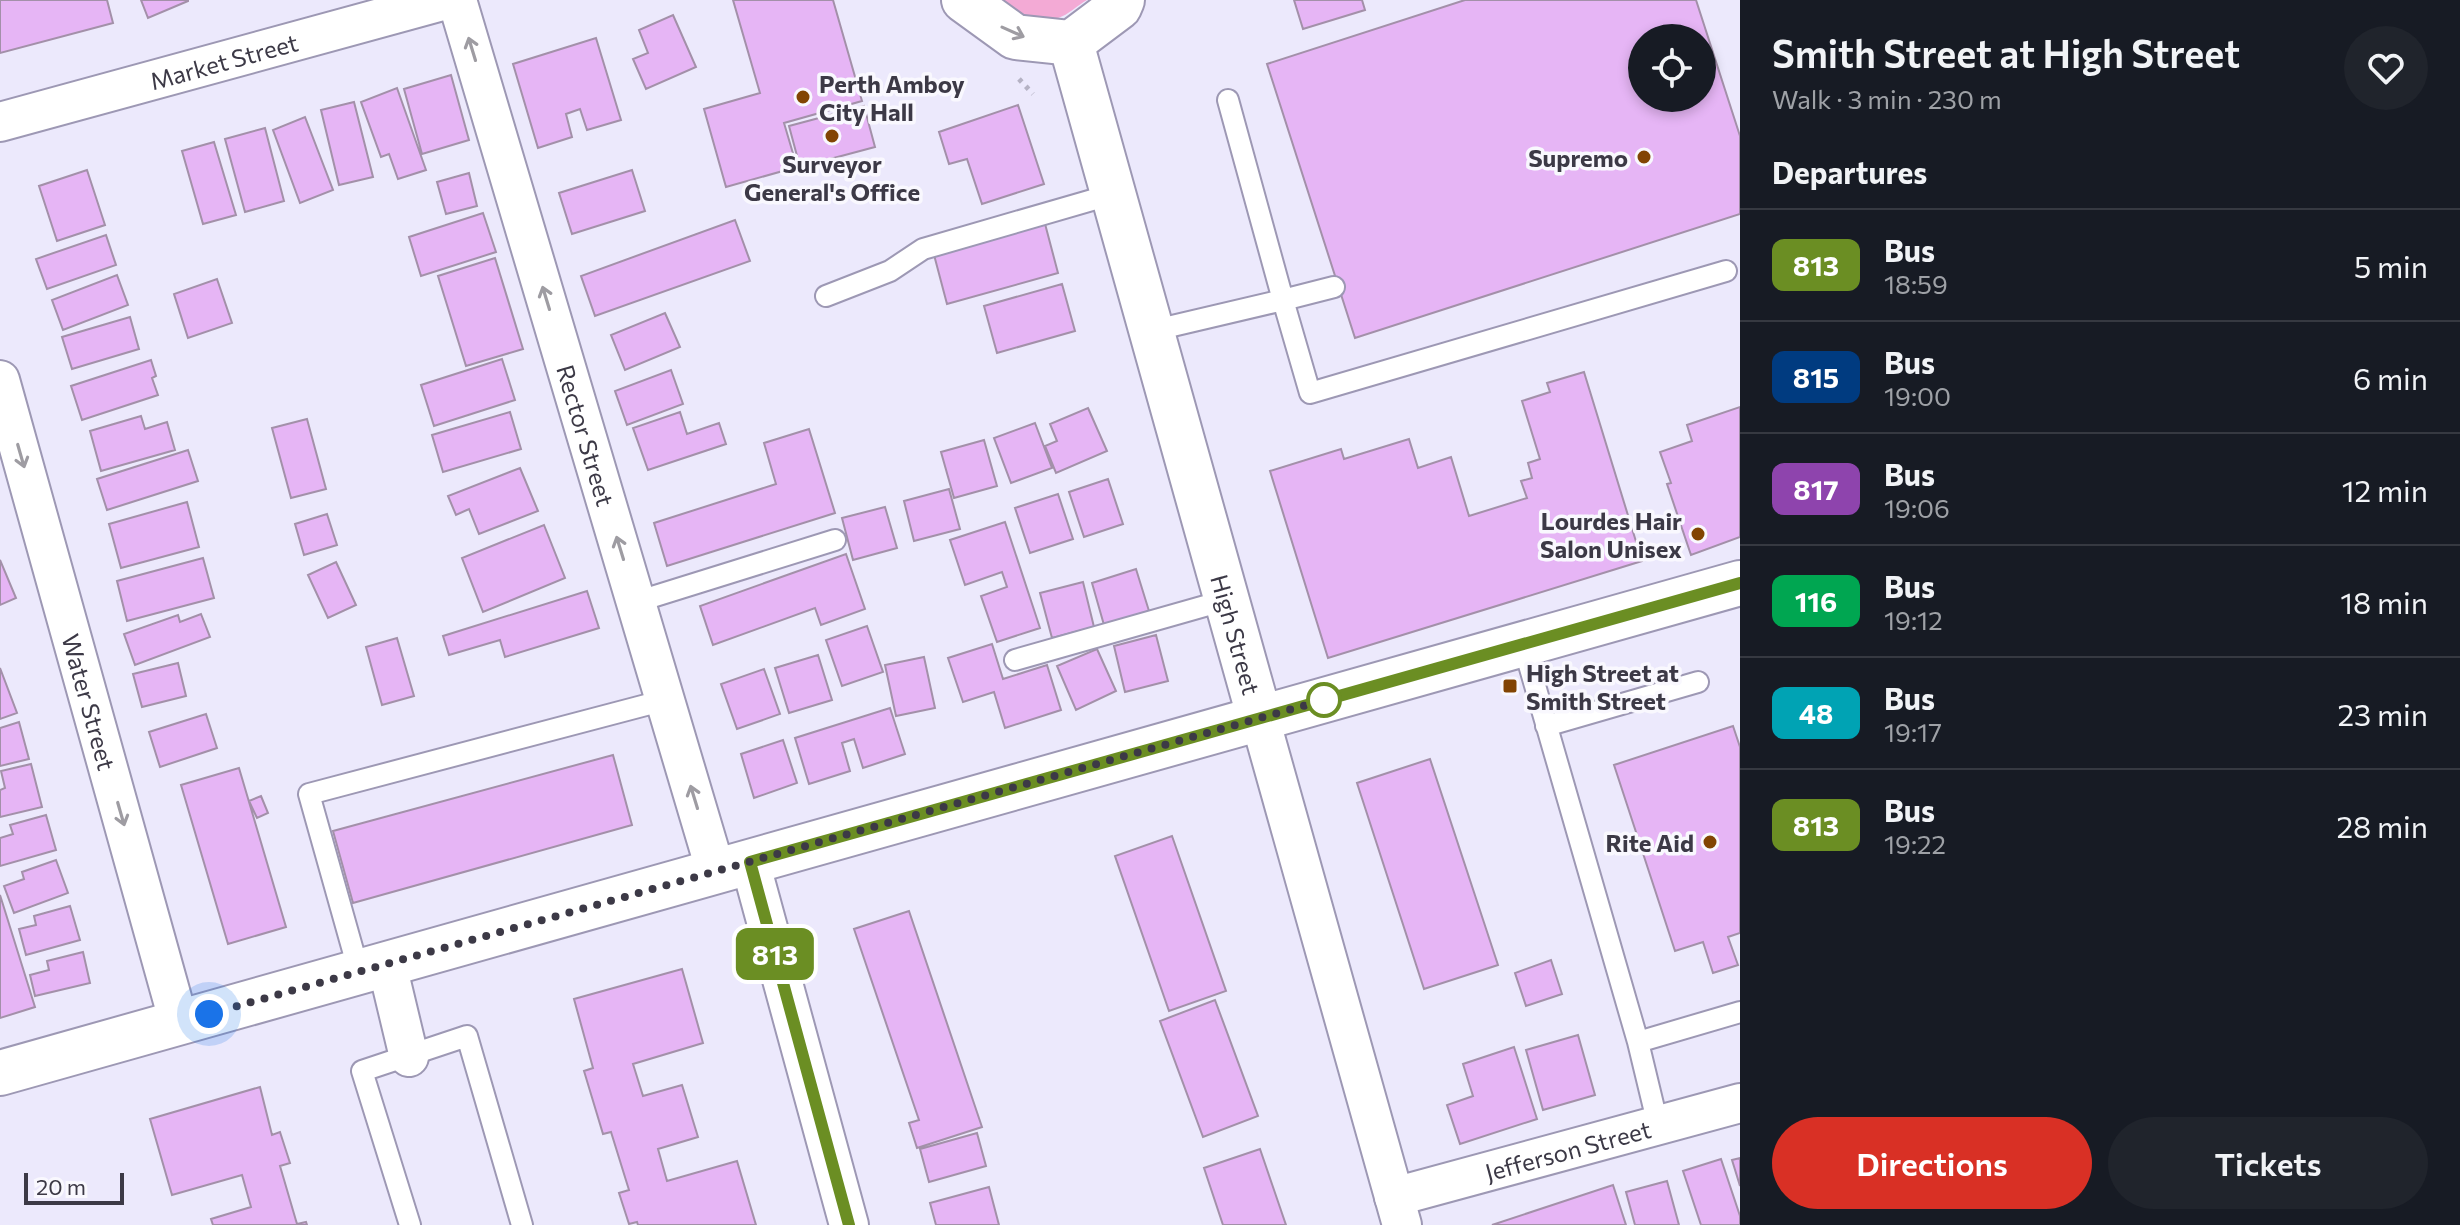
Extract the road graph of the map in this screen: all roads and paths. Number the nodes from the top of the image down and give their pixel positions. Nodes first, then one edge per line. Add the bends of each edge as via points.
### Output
1 (446, 0) edge
2 (457, 0) edge
3 (964, 0) edge
4 (1122, 0) edge
5 (1071, 43) junction
6 (1019, 79) dead end
7 (1033, 94) dead end
8 (1228, 100) dead end
9 (0, 122) edge
10 (1113, 194) junction
11 (1726, 271) dead end
12 (1334, 287) dead end
13 (826, 296) dead end
14 (1283, 300) junction
15 (1151, 331) junction
16 (0, 380) edge
17 (835, 540) dead end
18 (1740, 583) edge
19 (1226, 600) junction
20 (636, 602) junction
21 (1523, 644) junction
22 (1015, 660) dead end
23 (1698, 682) dead end
24 (665, 700) junction
25 (1260, 719) junction
26 (1546, 726) junction
27 (733, 867) junction
28 (373, 968) junction
29 (1740, 1012) edge
30 (179, 1023) junction
31 (1638, 1042) junction
32 (409, 1057) junction
33 (0, 1073) edge
34 (1740, 1103) edge
35 (1658, 1125) junction
36 (1398, 1211) edge
37 (410, 1225) edge
38 (522, 1225) edge
39 (849, 1225) edge

1 - 9 street, Market Street
20 -> 2 street, Rector Street
3 -> 5 street via 1015,37
4 - 5 street
5 - 10 street, High Street
6 - 7 path
8 - 14 lane
10 - 13 lane via 923,249 890,271
10 - 15 street, High Street
11 - 14 lane via 1310,393
12 - 14 lane
14 - 15 lane
15 - 19 street, High Street
16 -> 30 street, Water Street
17 - 20 lane
18 - 21 street
19 - 22 lane
19 - 25 street, High Street
20 - 24 street, Rector Street
21 - 25 street
21 - 26 lane
23 - 26 lane
27 -> 24 street, Rector Street
24 - 28 lane via 309,794
25 - 27 street
25 - 36 street, High Street
26 - 31 lane
27 - 28 street
27 - 39 street, Rector Street
28 - 30 street
28 - 32 street
29 - 31 lane
30 - 33 street
31 - 35 lane
32 - 37 lane via 362,1071
32 - 38 lane via 467,1036
34 - 35 street, Jefferson Street
35 - 36 street, Jefferson Street

